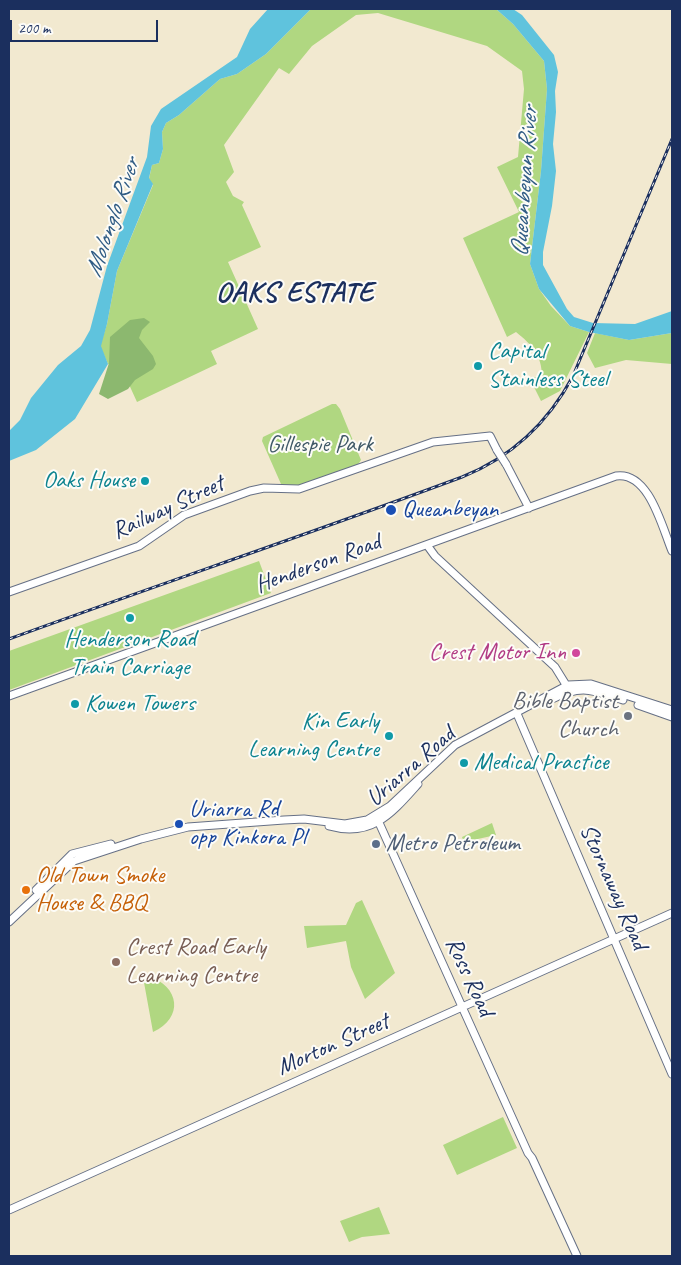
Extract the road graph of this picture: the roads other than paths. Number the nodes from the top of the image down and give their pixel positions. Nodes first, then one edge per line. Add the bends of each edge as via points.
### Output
1 (529, 508) junction
2 (427, 545) junction
3 (672, 551) edge
4 (9, 592) edge
5 (568, 687) junction
6 (9, 696) edge
7 (672, 710) edge
8 (672, 716) edge
9 (515, 718) junction
10 (378, 819) junction
11 (672, 913) edge
12 (11, 918) edge
13 (615, 938) junction
14 (463, 1007) junction
15 (672, 1074) edge
16 (528, 1153) junction
17 (9, 1210) edge
18 (572, 1256) edge
19 (577, 1256) edge

1 - 2 street, Henderson Road
1 - 3 street, Henderson Road via 622,475 638,481 654,508
1 - 4 street, Railway Street, bridge via 490,436 433,442 299,489 250,491 184,515 139,546
2 - 5 street via 435,556 563,672
2 - 6 street, Henderson Road
5 - 7 street via 591,684
5 - 8 street via 589,690
5 - 9 street, Uriarra Road
9 - 10 street, Uriarra Road via 451,748
9 - 13 street, Stornaway Road
10 - 12 street, Uriarra Road via 366,827 349,830 304,819 188,828 141,838 69,861
10 - 14 street, Ross Road
11 - 13 street, Morton Street
13 - 14 street, Morton Street
13 - 15 street, Stornaway Road
14 - 16 street, Ross Road
14 - 17 street, Morton Street
16 - 18 street, Ross Road via 528,1160
16 - 19 street, Ross Road

